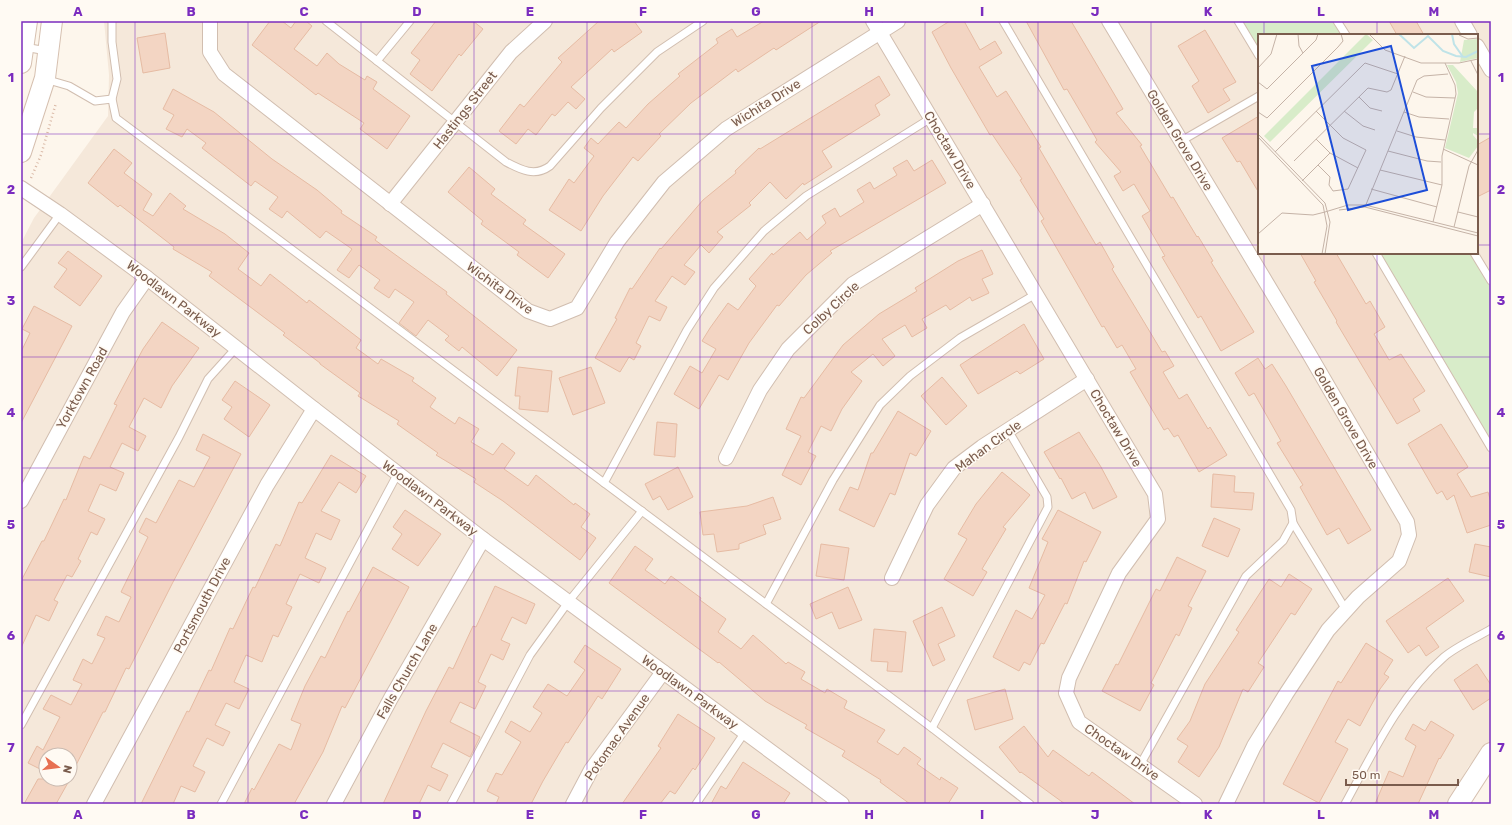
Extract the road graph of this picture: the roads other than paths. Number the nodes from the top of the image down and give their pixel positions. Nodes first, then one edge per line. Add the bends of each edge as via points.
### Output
1 (27, 21) edge
2 (52, 21) edge
3 (112, 21) edge
4 (210, 21) edge
5 (326, 21) edge
6 (410, 21) edge
7 (545, 21) edge
8 (703, 21) edge
9 (898, 21) edge
10 (1003, 21) edge
11 (1109, 21) edge
12 (1238, 21) edge
13 (1337, 21) edge
14 (1462, 21) edge
15 (876, 26) edge
16 (1345, 34) edge
17 (1469, 34) edge
18 (22, 52) edge
19 (50, 52) junction
20 (1258, 54) edge
21 (377, 61) junction
22 (45, 78) junction
23 (1258, 97) edge
24 (112, 99) junction
25 (931, 118) junction
26 (456, 122) junction
27 (1181, 141) junction
28 (21, 152) edge
29 (21, 188) edge
30 (390, 204) junction
31 (983, 204) junction
32 (60, 214) junction
33 (1377, 254) edge
34 (1475, 254) edge
35 (21, 267) edge
36 (147, 278) junction
37 (1491, 281) edge
38 (1036, 294) junction
39 (236, 348) junction
40 (1087, 379) junction
41 (314, 409) junction
42 (1008, 430) junction
43 (1491, 448) edge
44 (726, 458) dead end
45 (398, 473) junction
46 (604, 483) junction
47 (21, 501) edge
48 (642, 511) junction
49 (1293, 523) junction
50 (483, 539) junction
51 (892, 578) dead end
52 (569, 602) junction
53 (766, 604) junction
54 (1346, 610) junction
55 (1491, 629) edge
56 (663, 672) junction
57 (21, 725) edge
58 (932, 728) junction
59 (745, 732) junction
60 (1491, 753) edge
61 (1140, 765) junction
62 (833, 801) edge
63 (94, 804) edge
64 (221, 804) edge
65 (334, 804) edge
66 (451, 804) edge
67 (573, 804) edge
68 (696, 804) edge
69 (1030, 804) edge
70 (1195, 804) edge
71 (1226, 804) edge
72 (1345, 804) edge
73 (1458, 804) edge

1 - 18 main road
2 - 19 main road
3 - 24 lane via 117,79
4 - 30 street, Wichita Drive via 210,52 224,74
5 - 21 lane
6 - 21 lane
7 - 26 street, Hastings Street via 511,52
8 - 26 lane via 657,52 544,170 533,173 506,162
9 - 15 street, Wichita Drive
10 - 49 lane via 1291,510
11 - 27 street, Golden Grove Drive
12 - 20 lane
13 - 16 lane
14 - 17 street
15 - 25 street, Choctaw Drive
15 - 30 street, Wichita Drive via 726,129 664,182 617,242 577,308 550,320 528,311
18 - 19 lane
19 - 22 main road
21 - 26 lane
22 - 24 lane via 69,86 95,101
22 - 28 main road
23 - 27 lane
24 - 46 lane via 116,118
25 - 31 street, Choctaw Drive
25 - 46 lane via 806,196 759,237 714,288 687,330
26 - 30 street, Hastings Street
27 - 54 street, Golden Grove Drive via 1407,522 1409,535 1399,561
29 - 32 street, Woodlawn Parkway
31 - 38 street, Choctaw Drive
31 - 44 street, Colby Circle via 854,284 794,343 760,390
32 - 35 lane
32 - 36 street, Woodlawn Parkway
33 - 43 lane
34 - 37 lane
36 - 39 street, Woodlawn Parkway
36 - 47 street, Yorktown Road via 123,312
38 - 40 street, Choctaw Drive
38 - 53 lane via 960,338 910,376 880,405 833,480
39 - 41 street, Woodlawn Parkway
39 - 57 lane via 208,379 179,437
40 - 42 street, Mahan Circle
40 - 61 street, Choctaw Drive via 1155,494 1158,519 1119,573 1069,678 1066,693 1079,722
41 - 45 street, Woodlawn Parkway
41 - 63 street, Portsmouth Drive via 267,485
42 - 51 street, Mahan Circle via 954,468 927,505
42 - 58 lane via 1047,496 1048,506
45 - 50 street, Woodlawn Parkway
45 - 64 lane
46 - 48 lane
48 - 52 lane
48 - 53 lane
49 - 54 lane
49 - 61 lane via 1283,541 1246,576
50 - 52 street, Woodlawn Parkway
50 - 65 street, Falls Church Lane via 391,698
52 - 56 street, Woodlawn Parkway
52 - 66 lane via 530,655
53 - 58 lane
54 - 71 street, Golden Grove Drive via 1328,630 1286,694 1254,746
55 - 72 lane via 1444,656 1418,684 1389,724
56 - 59 street, Woodlawn Parkway
56 - 67 street, Potomac Avenue via 591,770
58 - 69 lane
59 - 62 street, Woodlawn Parkway
59 - 68 lane
60 - 73 main road
61 - 70 street, Choctaw Drive

